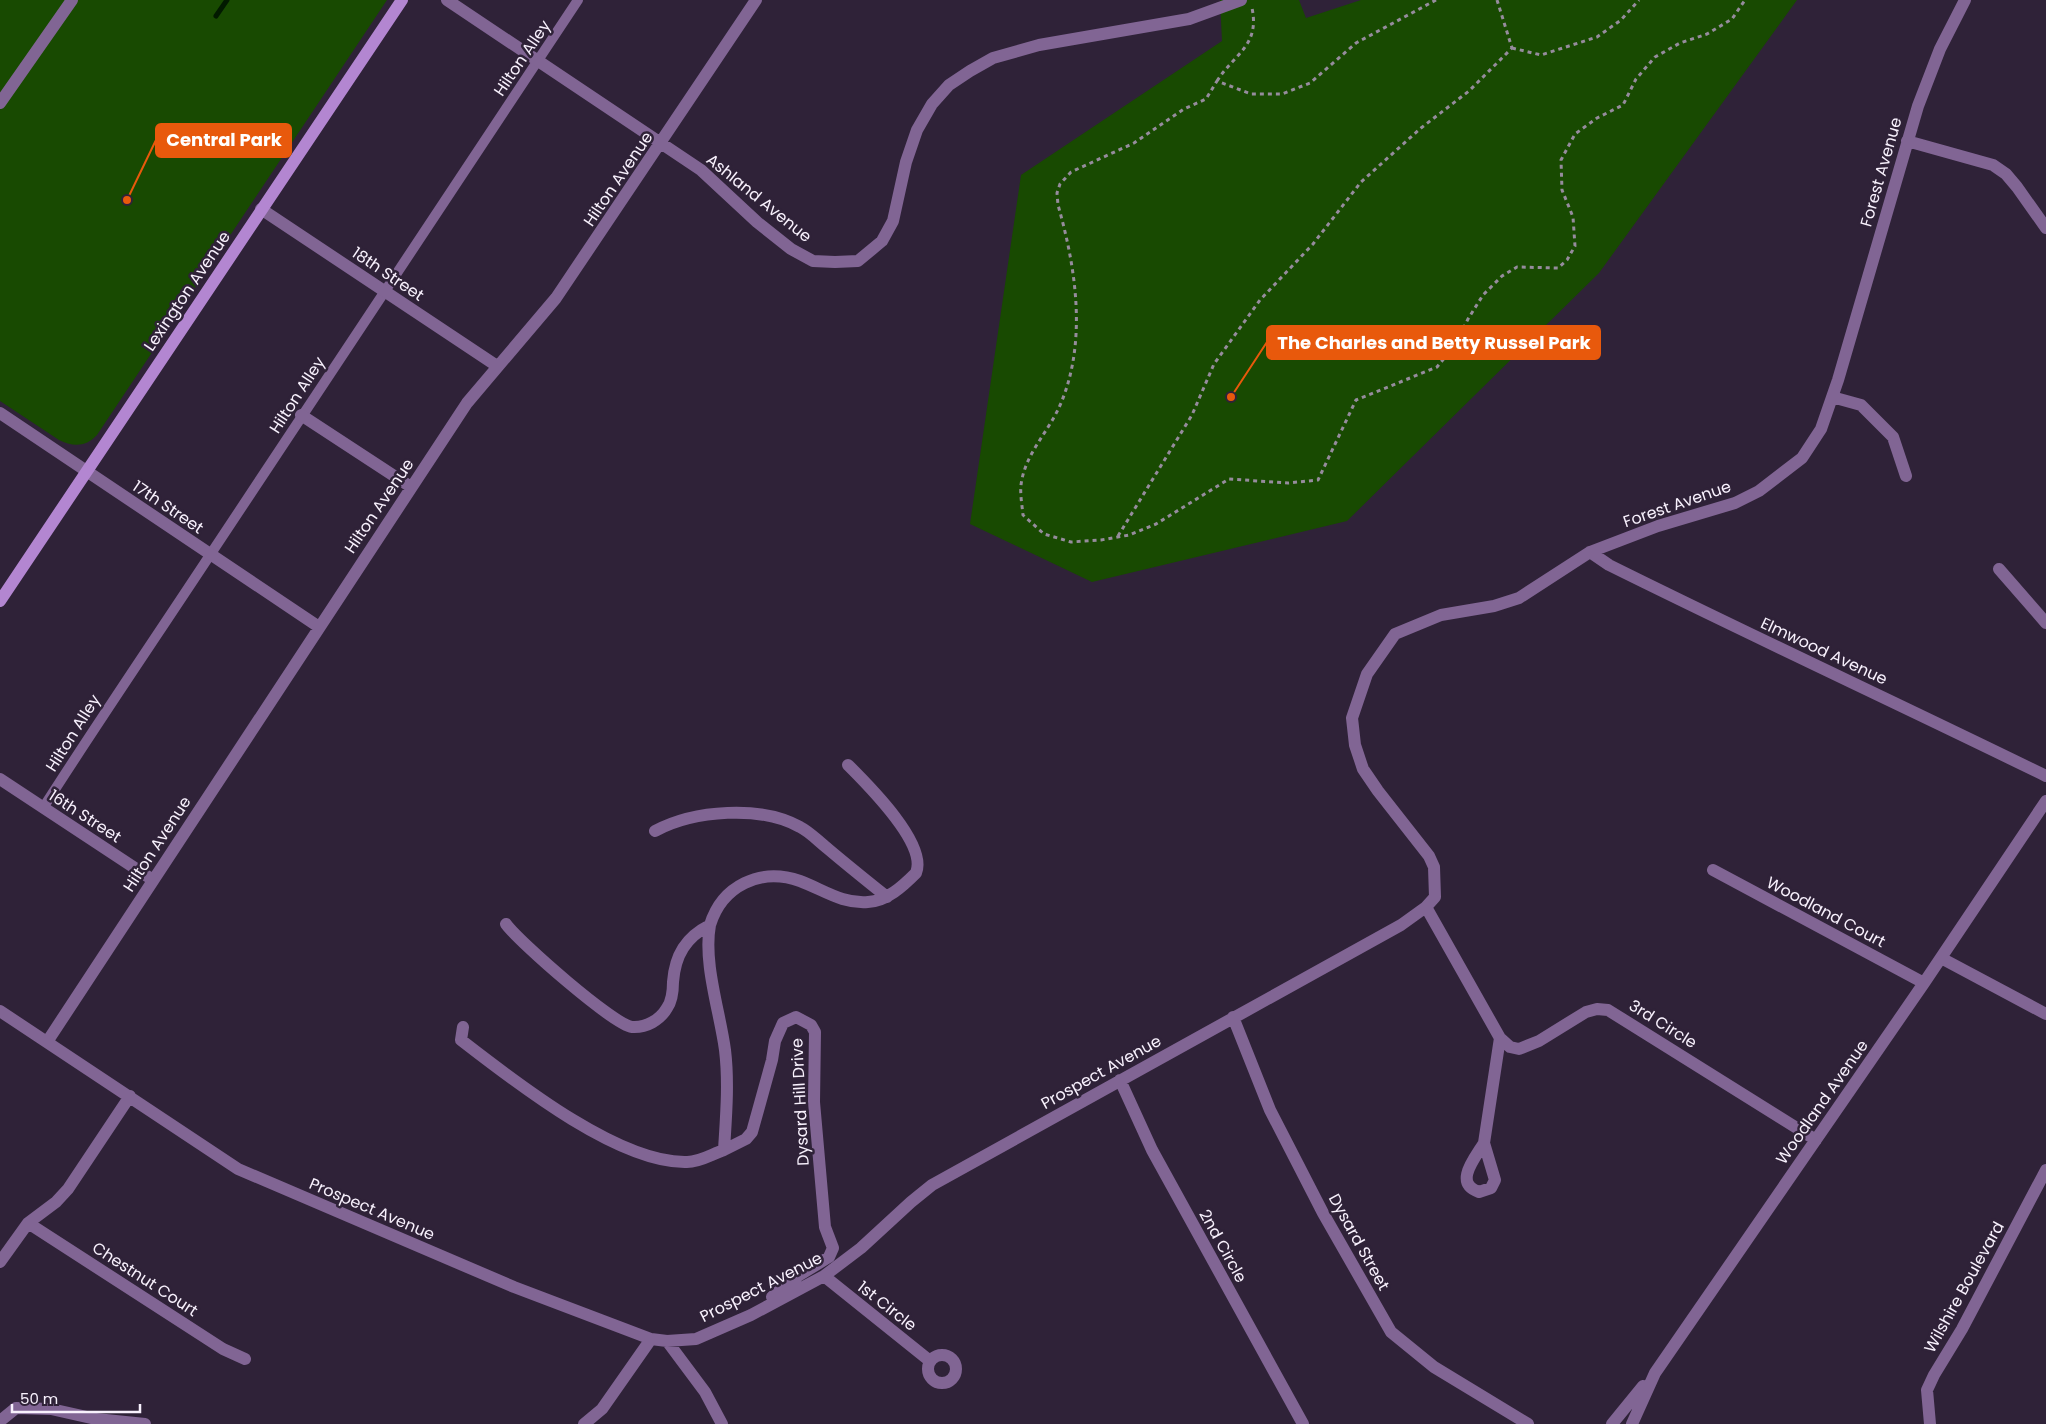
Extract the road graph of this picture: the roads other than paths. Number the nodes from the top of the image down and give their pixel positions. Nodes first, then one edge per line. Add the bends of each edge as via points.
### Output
1 (72, 0) edge
2 (402, 0) edge
3 (447, 0) edge
4 (578, 0) edge
5 (756, 0) edge
6 (1241, 0) edge
7 (1965, 0) edge
8 (538, 60) junction
9 (0, 103) edge
10 (1907, 141) junction
11 (661, 144) junction
12 (261, 210) junction
13 (2046, 228) edge
14 (383, 290) junction
15 (497, 366) junction
16 (1832, 397) junction
17 (0, 413) edge
18 (301, 415) junction
19 (86, 470) junction
20 (1906, 476) dead end
21 (411, 487) junction
22 (1590, 552) junction
23 (210, 555) junction
24 (1999, 569) dead end
25 (0, 601) edge
26 (2046, 623) edge
27 (319, 627) junction
28 (848, 765) dead end
29 (2046, 776) edge
30 (0, 779) edge
31 (2046, 801) edge
32 (43, 808) junction
33 (655, 831) dead end
34 (1713, 870) dead end
35 (153, 880) junction
36 (887, 897) junction
37 (1426, 907) junction
38 (506, 924) dead end
39 (710, 925) junction
40 (1941, 958) junction
41 (1924, 983) junction
42 (0, 1011) edge
43 (2046, 1014) edge
44 (1233, 1017) junction
45 (463, 1027) dead end
46 (1500, 1038) junction
47 (47, 1042) junction
48 (1120, 1080) junction
49 (130, 1096) junction
50 (1816, 1140) junction
51 (1484, 1143) dead end
52 (724, 1150) junction
53 (2046, 1170) edge
54 (28, 1224) junction
55 (0, 1262) edge
56 (824, 1276) junction
57 (751, 1315) junction
58 (651, 1339) junction
59 (667, 1342) junction
60 (245, 1359) dead end
61 (930, 1361) dead end
62 (1655, 1373) junction
63 (0, 1420) edge
64 (145, 1424) edge
65 (584, 1424) edge
66 (722, 1424) edge
67 (1303, 1424) edge
68 (1528, 1424) edge
69 (1612, 1424) edge
70 (1632, 1424) edge
71 (1930, 1424) edge

1 - 9 street
2 - 12 street, Lexington Avenue
3 - 8 street, Ashland Avenue
4 - 8 lane, Hilton Alley
5 - 11 street, Hilton Avenue
6 - 11 street, Ashland Avenue via 1189,18 1039,46 994,58 949,85 921,123 906,162 894,221 882,241 858,261 813,261 791,249 701,170
7 - 10 street, Forest Avenue via 1940,49
8 - 11 street, Ashland Avenue
8 - 14 lane, Hilton Alley
10 - 13 street via 1993,165 2017,187
10 - 16 street, Forest Avenue
11 - 15 street, Hilton Avenue via 556,298
12 - 14 street, 18th Street
12 - 19 street, Lexington Avenue
14 - 15 street, 18th Street
14 - 18 lane, Hilton Alley
15 - 21 street, Hilton Avenue via 467,403
16 - 20 street via 1861,405 1893,437
16 - 22 street, Forest Avenue via 1821,430 1802,458 1759,491 1735,504 1658,526
17 - 19 street, 17th Street
18 - 21 street
18 - 23 lane, Hilton Alley
19 - 23 street, 17th Street
19 - 25 street, Lexington Avenue
21 - 27 street, Hilton Avenue
22 - 29 street, Elmwood Avenue via 1757,639
22 - 37 street, Forest Avenue via 1519,598 1441,615 1395,634 1367,674 1352,718 1355,745 1364,769 1378,790 1430,856 1434,868 1435,897
23 - 27 street, 17th Street
23 - 32 lane, Hilton Alley
24 - 26 street
27 - 35 street, Hilton Avenue
28 - 36 street via 878,794 900,824 916,858 916,873
30 - 32 street, 16th Street
31 - 40 street, Woodland Avenue
32 - 35 street, 16th Street
33 - 36 street via 669,824 722,813 778,817 801,827
34 - 41 street, Woodland Court
35 - 47 street, Hilton Avenue
36 - 39 street via 853,902 829,896 800,881 779,877 752,879 729,892 719,904
37 - 44 street, Prospect Avenue via 1401,926
37 - 46 street
38 - 39 street via 542,960 612,1017 633,1027 649,1024 668,1008 682,947 694,933
39 - 52 street via 708,938 725,1052
40 - 41 street, Woodland Avenue
40 - 43 street
41 - 50 street, Woodland Avenue
42 - 47 street, Prospect Avenue
44 - 48 street, Prospect Avenue
44 - 68 street, Dysard Street via 1270,1110 1391,1332 1434,1367
45 - 52 street, Dysard Hill Drive via 461,1040 496,1067 557,1109 646,1156 686,1162
46 - 50 street, 3rd Circle via 1510,1047 1526,1047 1586,1012 1608,1010
46 - 51 street
47 - 49 street, Prospect Avenue
48 - 56 street, Prospect Avenue via 932,1185
48 - 67 street, 2nd Circle via 1152,1150
49 - 54 street via 68,1189
49 - 58 street, Prospect Avenue via 238,1169 514,1287
50 - 62 street, Woodland Avenue
52 - 57 street, Dysard Hill Drive via 746,1139 752,1132 775,1041 783,1023 796,1017 810,1025 815,1032 814,1102 824,1227 833,1248 828,1257 798,1276
53 - 71 street, Wilshire Boulevard via 1927,1390
54 - 55 street
54 - 60 street, Chestnut Court via 223,1349
56 - 57 street, Prospect Avenue
56 - 61 street, 1st Circle
57 - 59 street, Prospect Avenue via 696,1339
58 - 59 street, Prospect Avenue
58 - 65 street via 602,1409
59 - 66 street via 705,1392
62 - 69 street
62 - 70 street, Woodland Avenue
63 - 64 street via 16,1408 51,1409 96,1419

